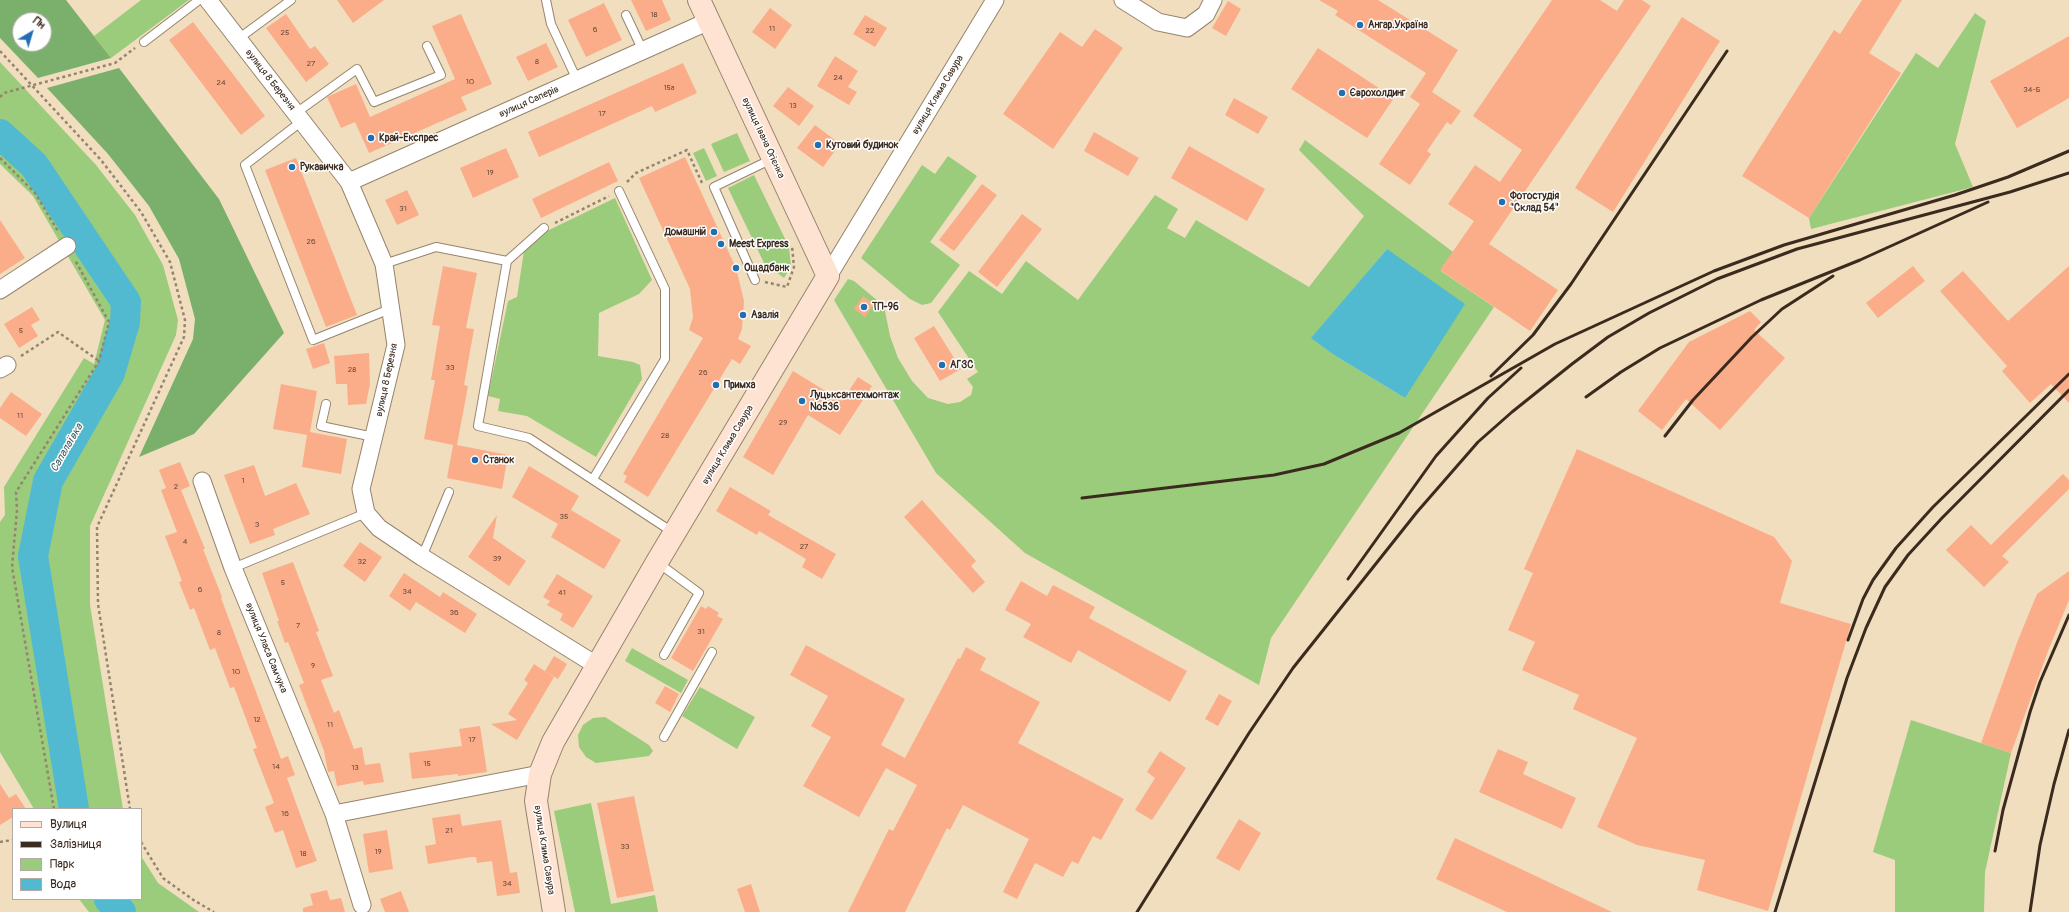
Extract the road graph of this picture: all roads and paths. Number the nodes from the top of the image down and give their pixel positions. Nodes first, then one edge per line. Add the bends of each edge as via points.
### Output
1 (199, 0) edge
2 (208, 0) edge
3 (292, 0) edge
4 (546, 0) edge
5 (698, 0) edge
6 (995, 0) edge
7 (1123, 0) edge
8 (1213, 0) edge
9 (626, 15) dead end
10 (709, 22) junction
11 (238, 39) junction
12 (144, 42) joint
13 (427, 46) dead end
14 (0, 51) edge
15 (642, 51) junction
16 (577, 80) junction
17 (32, 86) junction
18 (0, 97) edge
19 (299, 117) junction
20 (0, 158) edge
21 (773, 159) junction
22 (349, 182) junction
23 (714, 187) junction
24 (619, 191) junction
25 (544, 228) joint
26 (67, 246) junction
27 (507, 261) junction
28 (384, 264) junction
29 (828, 276) junction
30 (755, 280) dead end
31 (0, 290) edge
32 (390, 308) junction
33 (100, 361) junction
34 (3, 367) edge
35 (326, 404) dead end
36 (374, 437) junction
37 (593, 479) junction
38 (202, 481) dead end
39 (449, 492) dead end
40 (366, 513) junction
41 (674, 533) junction
42 (422, 557) junction
43 (656, 562) junction
44 (233, 568) junction
45 (712, 652) dead end
46 (664, 655) dead end
47 (596, 665) junction
48 (664, 737) dead end
49 (540, 774) junction
50 (54, 808) edge
51 (130, 808) edge
52 (334, 814) junction
53 (12, 840) edge
54 (0, 842) edge
55 (142, 844) edge
56 (362, 905) dead end
57 (214, 912) edge
58 (554, 912) edge

1 - 12 lane
2 - 11 street, вулиця 8 Березня
3 - 11 lane
4 - 16 lane via 551,24
5 - 10 street, вулиця Івана Огієнка
6 - 29 street, вулиця Клима Савура
7 - 8 street via 1158,22 1187,28 1206,14
9 - 15 lane
10 - 15 street, вулиця Саперів
10 - 21 street, вулиця Івана Огієнка
11 - 19 street, вулиця 8 Березня
12 - 17 path via 115,63
13 - 19 lane via 441,75 374,102 357,69
14 - 17 path
15 - 16 street, вулиця Саперів
16 - 22 street, вулиця Саперів
17 - 18 path via 4,93
17 - 51 path via 101,160 141,212 170,262 185,320 184,337 97,527 98,604
19 - 22 street, вулиця 8 Березня
19 - 32 lane via 245,165 313,340
20 - 26 path via 35,193
21 - 23 lane
21 - 29 street, вулиця Івана Огієнка
22 - 28 street, вулиця 8 Березня
23 - 24 path via 702,183 687,150 636,173
23 - 30 lane
24 - 25 path
24 - 37 lane via 665,289 666,359
25 - 27 lane
26 - 31 street
26 - 33 path via 109,322
27 - 28 lane via 436,247
27 - 37 lane via 478,426 529,438
28 - 32 street, вулиця 8 Березня
29 - 41 street, вулиця Клима Савура
32 - 36 street, вулиця 8 Березня via 396,345
33 - 34 path via 58,332
33 - 50 path via 16,492 12,567
35 - 36 lane via 321,426
36 - 40 street, вулиця 8 Березня via 361,489
37 - 41 lane
38 - 44 street, вулиця Уласа Самчука
39 - 42 lane
40 - 42 street, вулиця 8 Березня via 379,528
40 - 44 lane
41 - 43 street, вулиця Клима Савура
42 - 47 street, вулиця 8 Березня
43 - 46 lane via 700,593
43 - 47 street, вулиця Клима Савура
44 - 52 street, вулиця Уласа Самчука
45 - 48 lane
47 - 49 street, вулиця Клима Савура via 553,742
49 - 52 street
49 - 58 street, вулиця Клима Савура via 536,801
52 - 56 street, вулиця Уласа Самчука
53 - 54 path
55 - 57 path via 163,878

